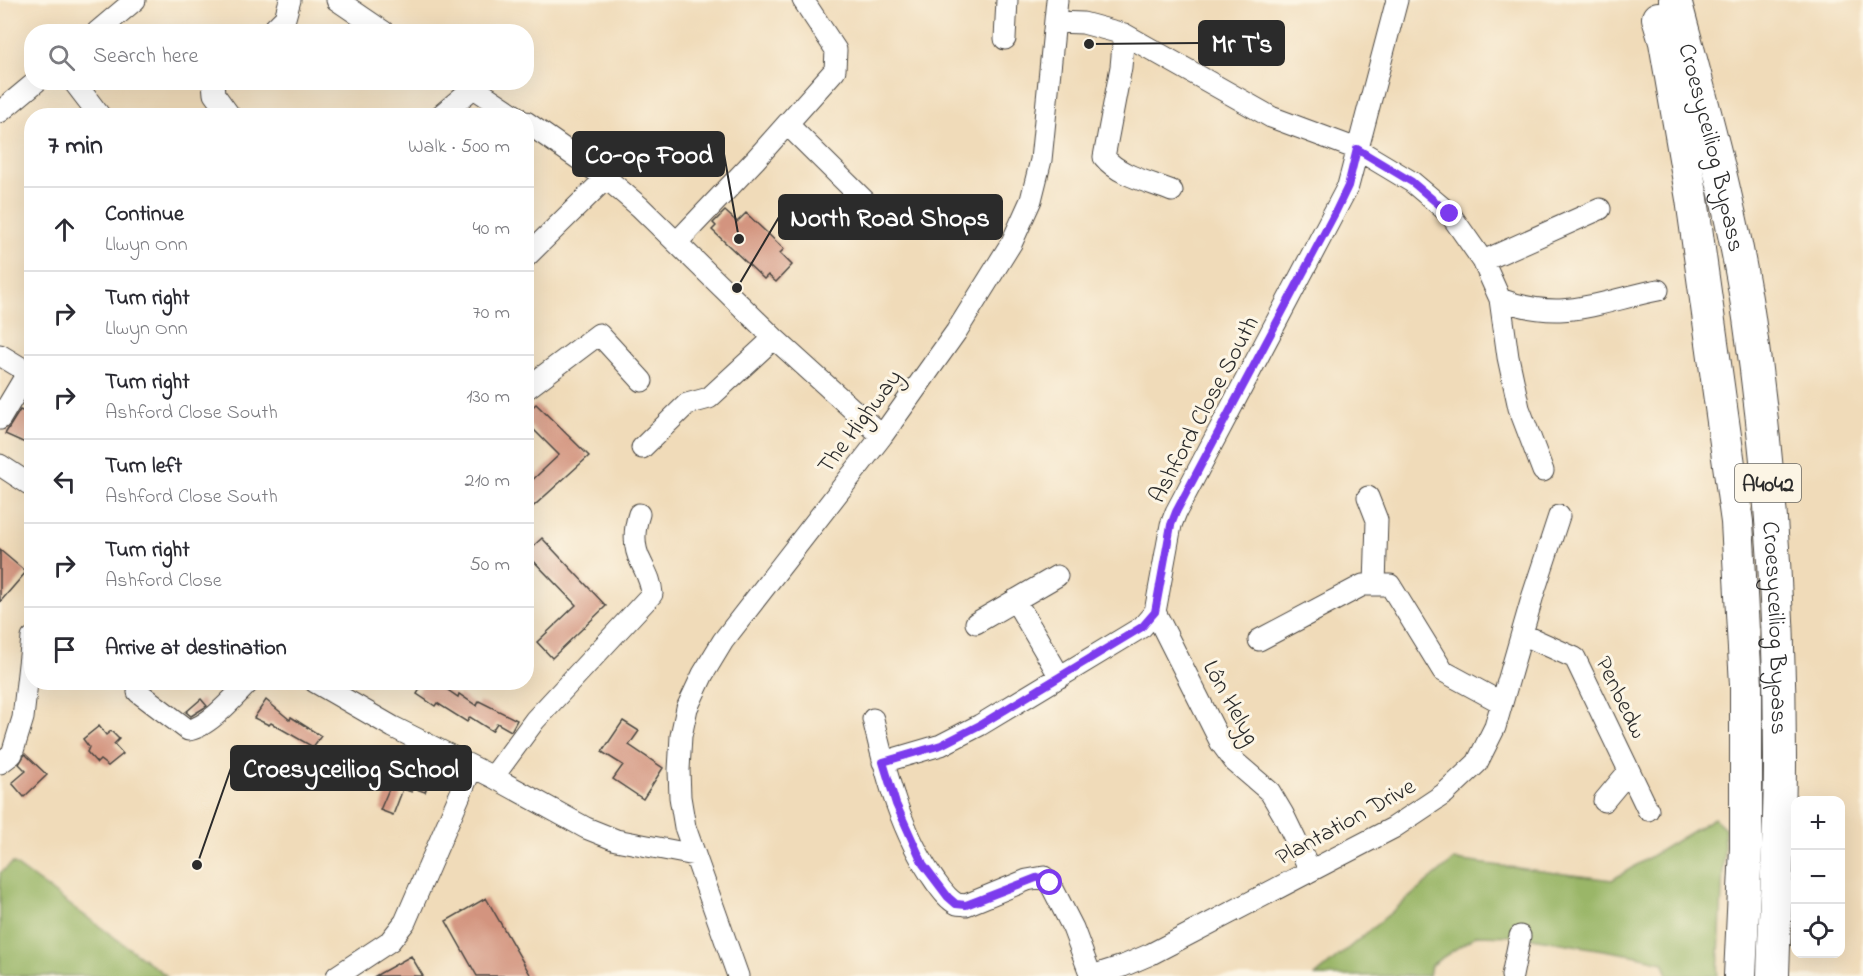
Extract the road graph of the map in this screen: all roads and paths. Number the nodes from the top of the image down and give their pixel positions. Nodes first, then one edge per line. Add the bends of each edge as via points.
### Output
1 (135, 0) edge
2 (290, 0) edge
3 (803, 0) edge
4 (1007, 0) edge
5 (1057, 0) edge
6 (1397, 0) edge
7 (1654, 0) edge
8 (1675, 0) edge
9 (350, 4) edge
10 (1055, 22) junction
11 (106, 24) edge
12 (279, 24) edge
13 (374, 24) edge
14 (1124, 34) junction
15 (1005, 39) dead end
16 (26, 90) edge
17 (80, 90) edge
18 (214, 90) edge
19 (464, 90) edge
20 (477, 90) edge
21 (93, 108) edge
22 (224, 108) edge
23 (447, 108) edge
24 (504, 108) edge
25 (0, 112) edge
26 (787, 124) junction
27 (534, 128) edge
28 (1357, 149) junction
29 (606, 178) junction
30 (1172, 191) dead end
31 (1600, 209) dead end
32 (878, 214) dead end
33 (677, 242) junction
34 (534, 250) edge
35 (1483, 261) junction
36 (1658, 290) dead end
37 (1500, 299) junction
38 (774, 338) junction
39 (0, 355) edge
40 (24, 369) edge
41 (642, 381) dead end
42 (24, 382) edge
43 (534, 383) edge
44 (0, 419) edge
45 (882, 436) junction
46 (642, 448) dead end
47 (0, 465) edge
48 (1543, 471) dead end
49 (24, 481) edge
50 (1368, 497) dead end
51 (639, 514) dead end
52 (1559, 516) dead end
53 (1057, 576) dead end
54 (1375, 585) junction
55 (1015, 600) junction
56 (1155, 612) junction
57 (976, 623) dead end
58 (1522, 634) junction
59 (1259, 640) dead end
60 (1060, 677) junction
61 (26, 690) edge
62 (240, 690) edge
63 (329, 690) edge
64 (138, 692) dead end
65 (1502, 703) junction
66 (873, 719) dead end
67 (883, 762) junction
68 (0, 763) edge
69 (472, 767) junction
70 (1629, 771) junction
71 (494, 777) junction
72 (1604, 801) dead end
73 (1648, 810) dead end
74 (695, 855) junction
75 (1310, 870) junction
76 (1520, 936) dead end
77 (337, 976) edge
78 (738, 976) edge
79 (1091, 976) edge
80 (1512, 976) edge
81 (1740, 976) edge
82 (1773, 976) edge

1 - 11 street
2 - 12 street
3 - 26 street via 836,50 834,70
4 - 15 street
5 - 10 street, The Highway
6 - 28 street, Ashford Close South
7 - 81 highway, Croesyceiliog Bypass / A4042 via 1692,200 1737,522 1746,685 1746,848
8 - 82 highway, Croesyceiliog Bypass / A4042 via 1723,182 1749,317 1766,464 1777,613 1780,759
9 - 13 street
10 - 14 street via 1083,23
10 - 45 street, The Highway via 1041,160 1031,200 984,289
14 - 28 street via 1271,117
14 - 30 street via 1104,157 1120,170
16 - 25 street
17 - 21 street
18 - 22 street
19 - 23 street
20 - 24 street
26 - 32 street
26 - 33 street
27 - 29 street
28 - 35 street via 1412,182 1450,214
28 - 56 street, Ashford Close South via 1348,186 1336,211 1176,512
29 - 33 street
29 - 34 street
31 - 35 street
33 - 38 street
35 - 37 street
36 - 37 street via 1566,311 1521,306
37 - 48 street via 1519,408
38 - 45 street
38 - 46 street via 710,398 687,404
39 - 40 street
41 - 43 street via 598,334
42 - 44 street
45 - 74 street, The Highway via 723,641 687,708 681,736 680,797
47 - 49 street
50 - 54 street via 1377,520
51 - 71 street via 636,543 652,594 535,720
52 - 58 street, Plantation Drive
53 - 55 street
54 - 59 street via 1363,585
54 - 65 street via 1390,585 1443,670
55 - 57 street
55 - 60 street
56 - 60 street via 1142,627
56 - 75 street, Lôn Helyg via 1221,743 1235,762 1270,792
58 - 65 street, Plantation Drive
58 - 70 street, Penbedw via 1575,658
60 - 67 street via 941,745
61 - 68 street via 12,754
62 - 64 street via 197,729 188,730
63 - 69 street
65 - 75 street, Plantation Drive via 1477,763 1444,794 1394,828
66 - 67 street
67 - 79 street via 896,804 923,864 948,897 956,904 966,905 1044,877 1073,928
69 - 71 street
69 - 77 street via 405,922 390,942
70 - 72 street
70 - 73 street, Penbedw
71 - 74 street via 586,828 616,840
74 - 78 street, The Highway
75 - 79 street, Plantation Drive via 1151,954
76 - 80 street

